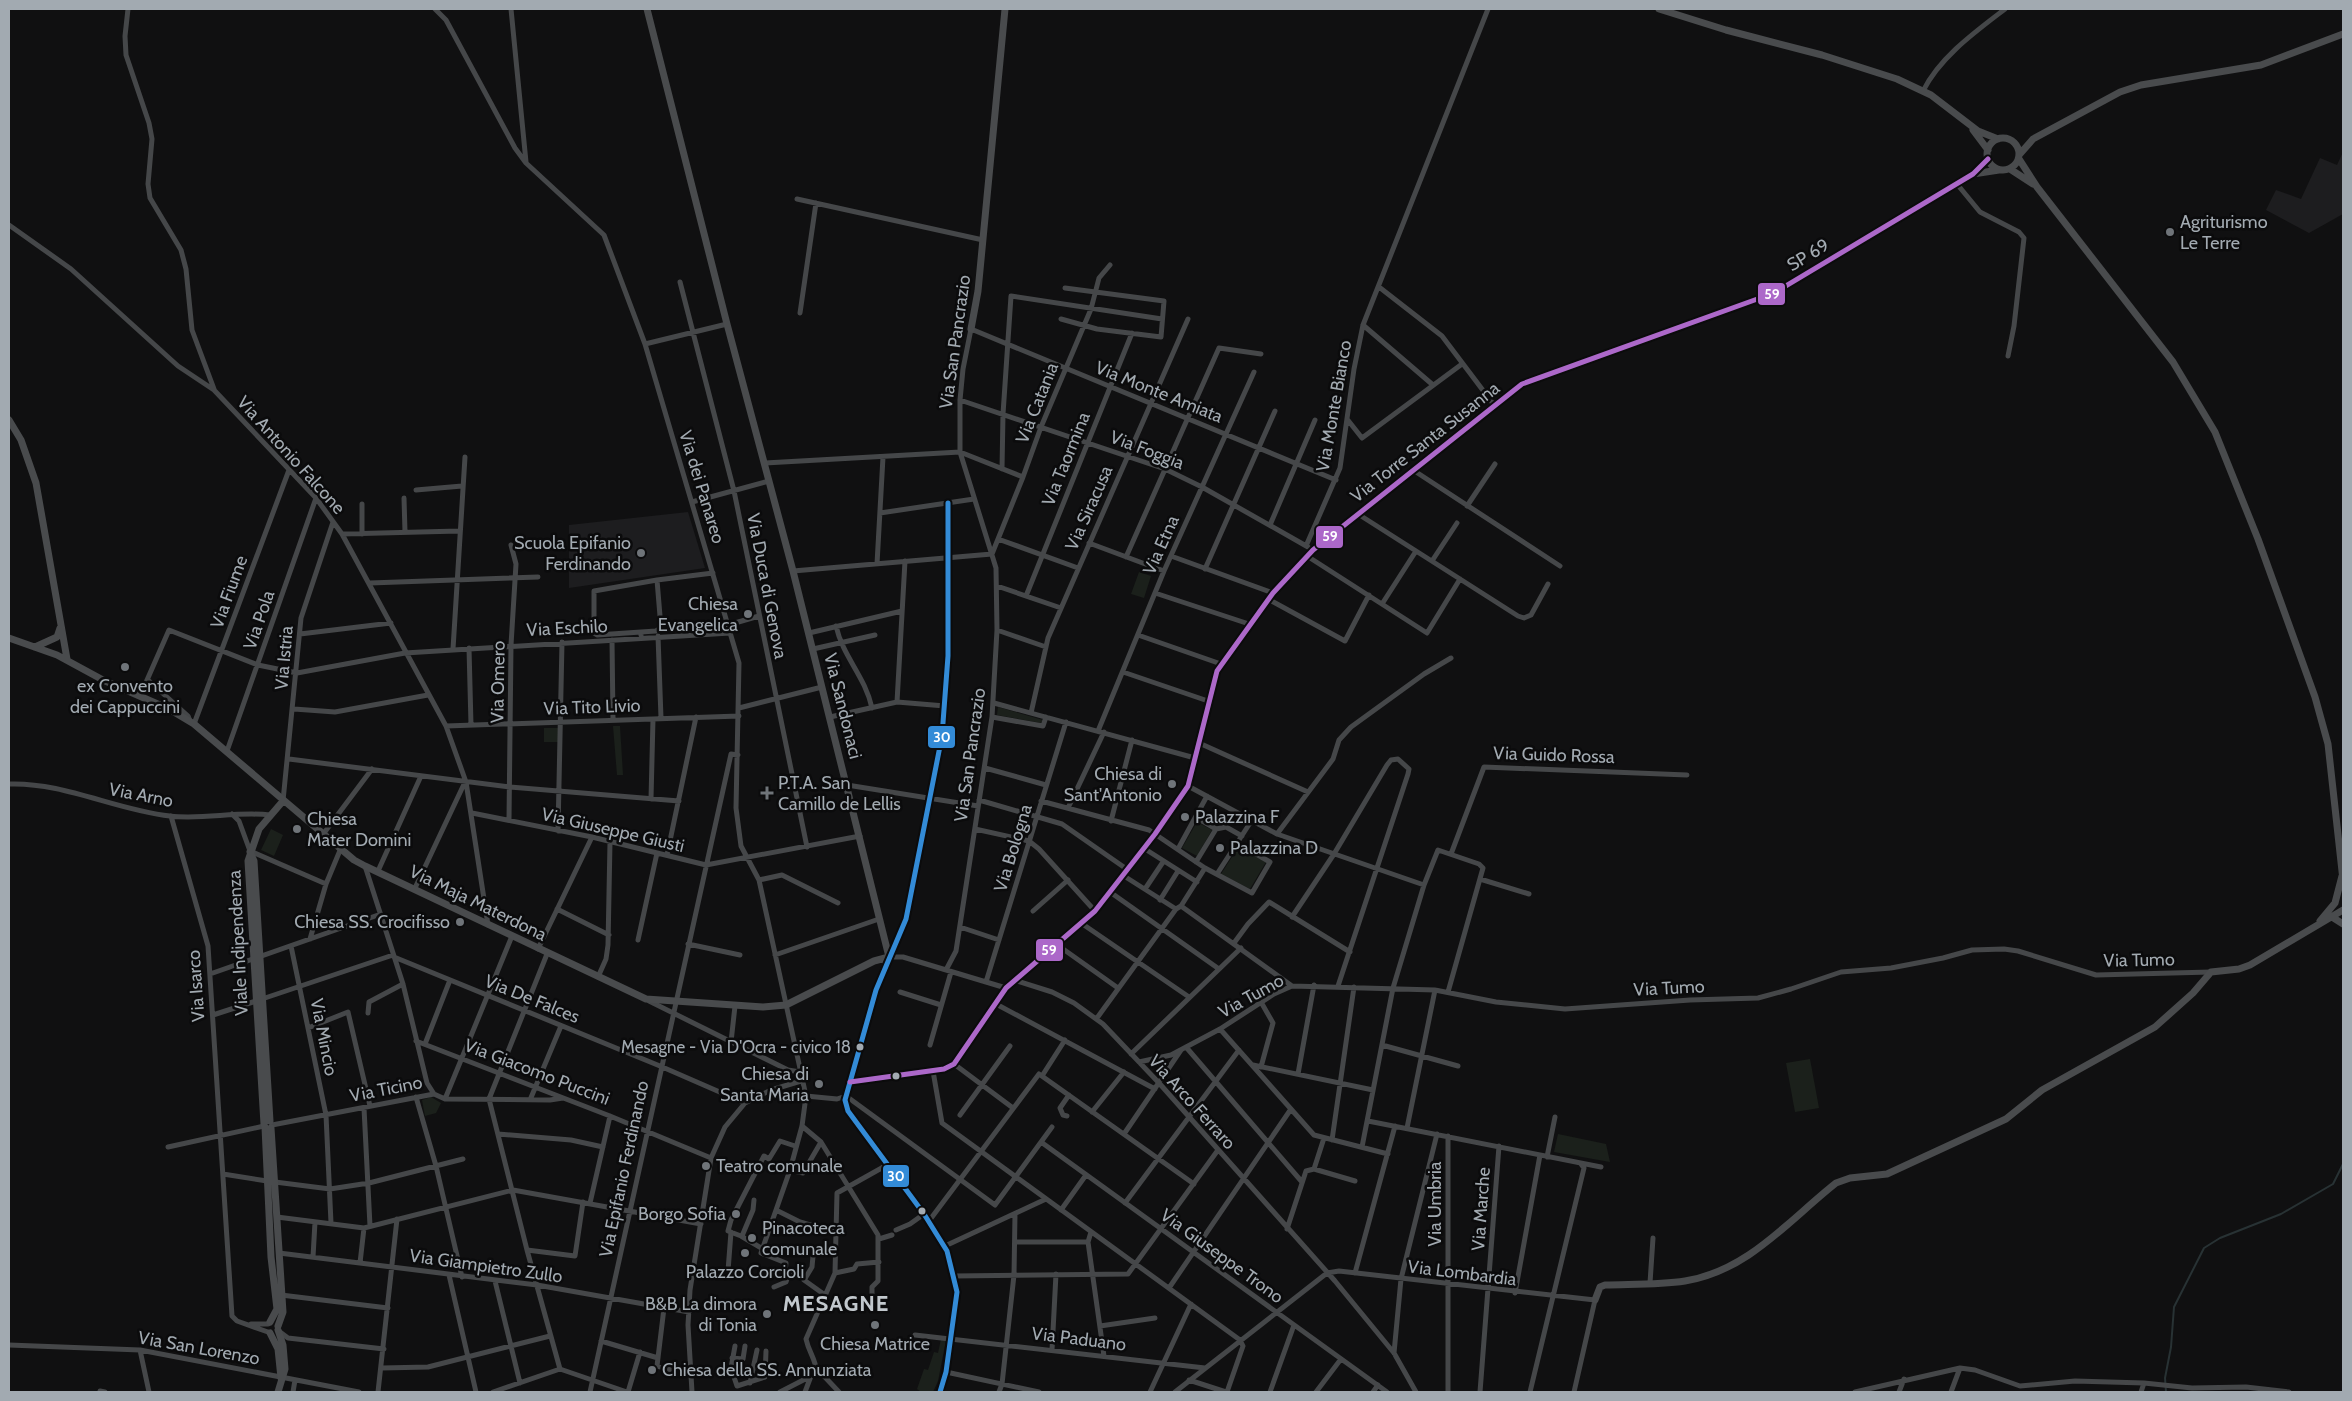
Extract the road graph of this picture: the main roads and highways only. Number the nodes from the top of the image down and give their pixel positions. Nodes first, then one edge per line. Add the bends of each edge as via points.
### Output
1 (648, 9) edge
2 (1005, 9) edge
3 (1659, 9) edge
4 (2343, 34) edge
5 (1970, 126) junction
6 (1998, 139) junction
7 (2034, 139) junction
8 (2013, 141) junction
9 (1988, 150) junction
10 (2019, 157) junction
11 (1988, 158) junction
12 (2010, 169) junction
13 (1999, 170) junction
14 (1973, 174) junction
15 (2037, 187) junction
16 (971, 328) road end
17 (1562, 369) joint
18 (9, 420) edge
19 (60, 628) junction
20 (57, 637) junction
21 (9, 638) edge
22 (35, 647) junction
23 (57, 654) junction
24 (67, 659) junction
25 (283, 801) junction
26 (2343, 875) edge
27 (2343, 908) edge
28 (2331, 914) junction
29 (2343, 924) edge
30 (889, 957) junction
31 (850, 1082) junction
32 (271, 1181) junction
33 (1595, 1300) road end
34 (269, 1323) junction
35 (278, 1328) junction
36 (269, 1332) junction
37 (281, 1378) junction
38 (278, 1392) edge
39 (940, 1392) edge

1 - 30 main road, Via Sandonaci
2 - 16 main road, Via San Pancrazio via 978,291
3 - 5 main road via 1861,66 1922,91
4 - 7 main road via 2261,65 2141,85 2120,92
5 - 6 main road
5 - 9 main road
6 - 8 main road
6 - 9 main road
7 - 8 main road
7 - 10 main road
8 - 10 main road
9 - 11 main road
10 - 12 main road
10 - 15 main road
11 - 13 main road via 1990,164
11 - 14 main road
12 - 13 main road
12 - 15 main road
13 - 14 main road
14 - 17 main road, SP 69 via 1774,293
15 - 26 main road via 2173,362 2214,432 2258,539 2316,697 2328,744
17 - 31 main road, Via Torre Santa Susanna via 1522,384 1494,405 1313,550 1271,596 1214,678 1188,786 1156,834 1095,911 1006,988 954,1064 944,1070
18 - 19 main road via 21,440 36,483
19 - 20 main road
19 - 24 main road
20 - 22 main road
20 - 23 main road
21 - 22 main road, Via Maja Materdona
22 - 23 main road, Via Maja Materdona
23 - 24 main road, Via Maja Materdona
24 - 25 main road, Via Maja Materdona via 92,674 169,708 192,723
25 - 30 main road, Via Maja Materdona via 365,866 646,999 735,1006 786,1005 874,961
25 - 32 main road, Viale Indipendenza via 259,829 248,861
26 - 28 main road
27 - 28 main road
28 - 29 main road
28 - 33 main road via 2250,965 2211,972 2194,993 2155,1027 2042,1090 2006,1119 1887,1174 1836,1183 1755,1252 1730,1267 1686,1281 1605,1285 1600,1287
30 - 31 main road via 876,990
31 - 39 main road via 846,1096 848,1111 929,1221 945,1246 954,1276 957,1292 946,1372
32 - 34 main road, Viale Indipendenza via 277,1309
32 - 35 main road, Viale Indipendenza via 277,1217 283,1312
34 - 35 main road via 274,1322
34 - 36 main road via 266,1329
35 - 36 main road via 275,1333
35 - 37 main road, Viale Indipendenza via 285,1370
36 - 37 main road, Viale Indipendenza via 278,1349
37 - 38 main road, Viale Indipendenza

